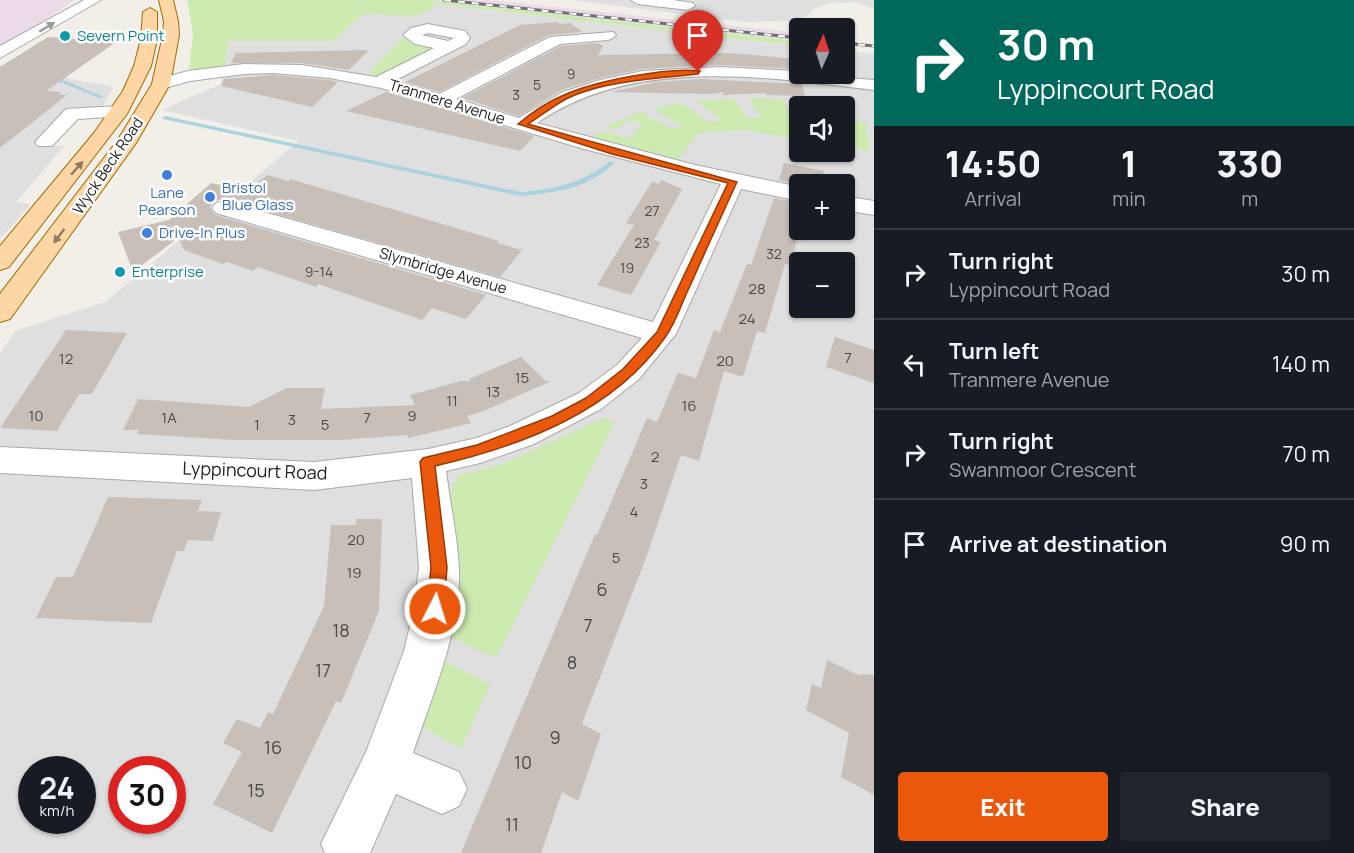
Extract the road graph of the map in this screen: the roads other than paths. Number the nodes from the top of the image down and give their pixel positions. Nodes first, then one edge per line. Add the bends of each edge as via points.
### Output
1 (94, 0) edge
2 (147, 0) edge
3 (166, 0) edge
4 (638, 0) edge
5 (671, 2) edge
6 (688, 6) dead end
7 (608, 35) dead end
8 (450, 46) dead end
9 (0, 53) edge
10 (379, 82) junction
11 (161, 84) junction
12 (874, 85) edge
13 (441, 100) junction
14 (118, 112) junction
15 (522, 124) junction
16 (67, 143) dead end
17 (733, 182) junction
18 (789, 192) edge
19 (855, 205) edge
20 (224, 208) dead end
21 (874, 208) edge
22 (0, 262) edge
23 (0, 313) edge
24 (662, 334) junction
25 (0, 460) edge
26 (428, 462) junction
27 (385, 765) junction
28 (442, 789) dead end
29 (347, 844) dead end

9 -> 1 street
2 - 14 main road, Wyck Beck Road via 147,46 136,79
3 - 11 main road, Wyck Beck Road via 171,35
4 - 5 street
5 - 6 street
7 - 13 street via 556,40
8 - 10 street
10 - 11 street, Tranmere Avenue via 300,69 189,75
10 - 13 street, Tranmere Avenue
11 -> 23 main road, Wyck Beck Road via 126,143
12 - 15 street via 738,72 660,75 615,82 566,97
13 - 15 street, Tranmere Avenue
14 - 16 street via 73,113 35,141
22 -> 14 main road, Wyck Beck Road via 97,145
15 - 17 street, Tranmere Avenue
17 - 18 street, Tranmere Avenue
17 - 24 street, Lyppincourt Road
19 - 21 street
20 - 24 street, Slymbridge Avenue
24 - 26 street, Lyppincourt Road via 628,372 591,401 557,420 480,450
25 - 26 street, Lyppincourt Road via 314,476
26 - 27 street via 439,567 435,609 426,651
27 - 28 street
27 - 29 street

